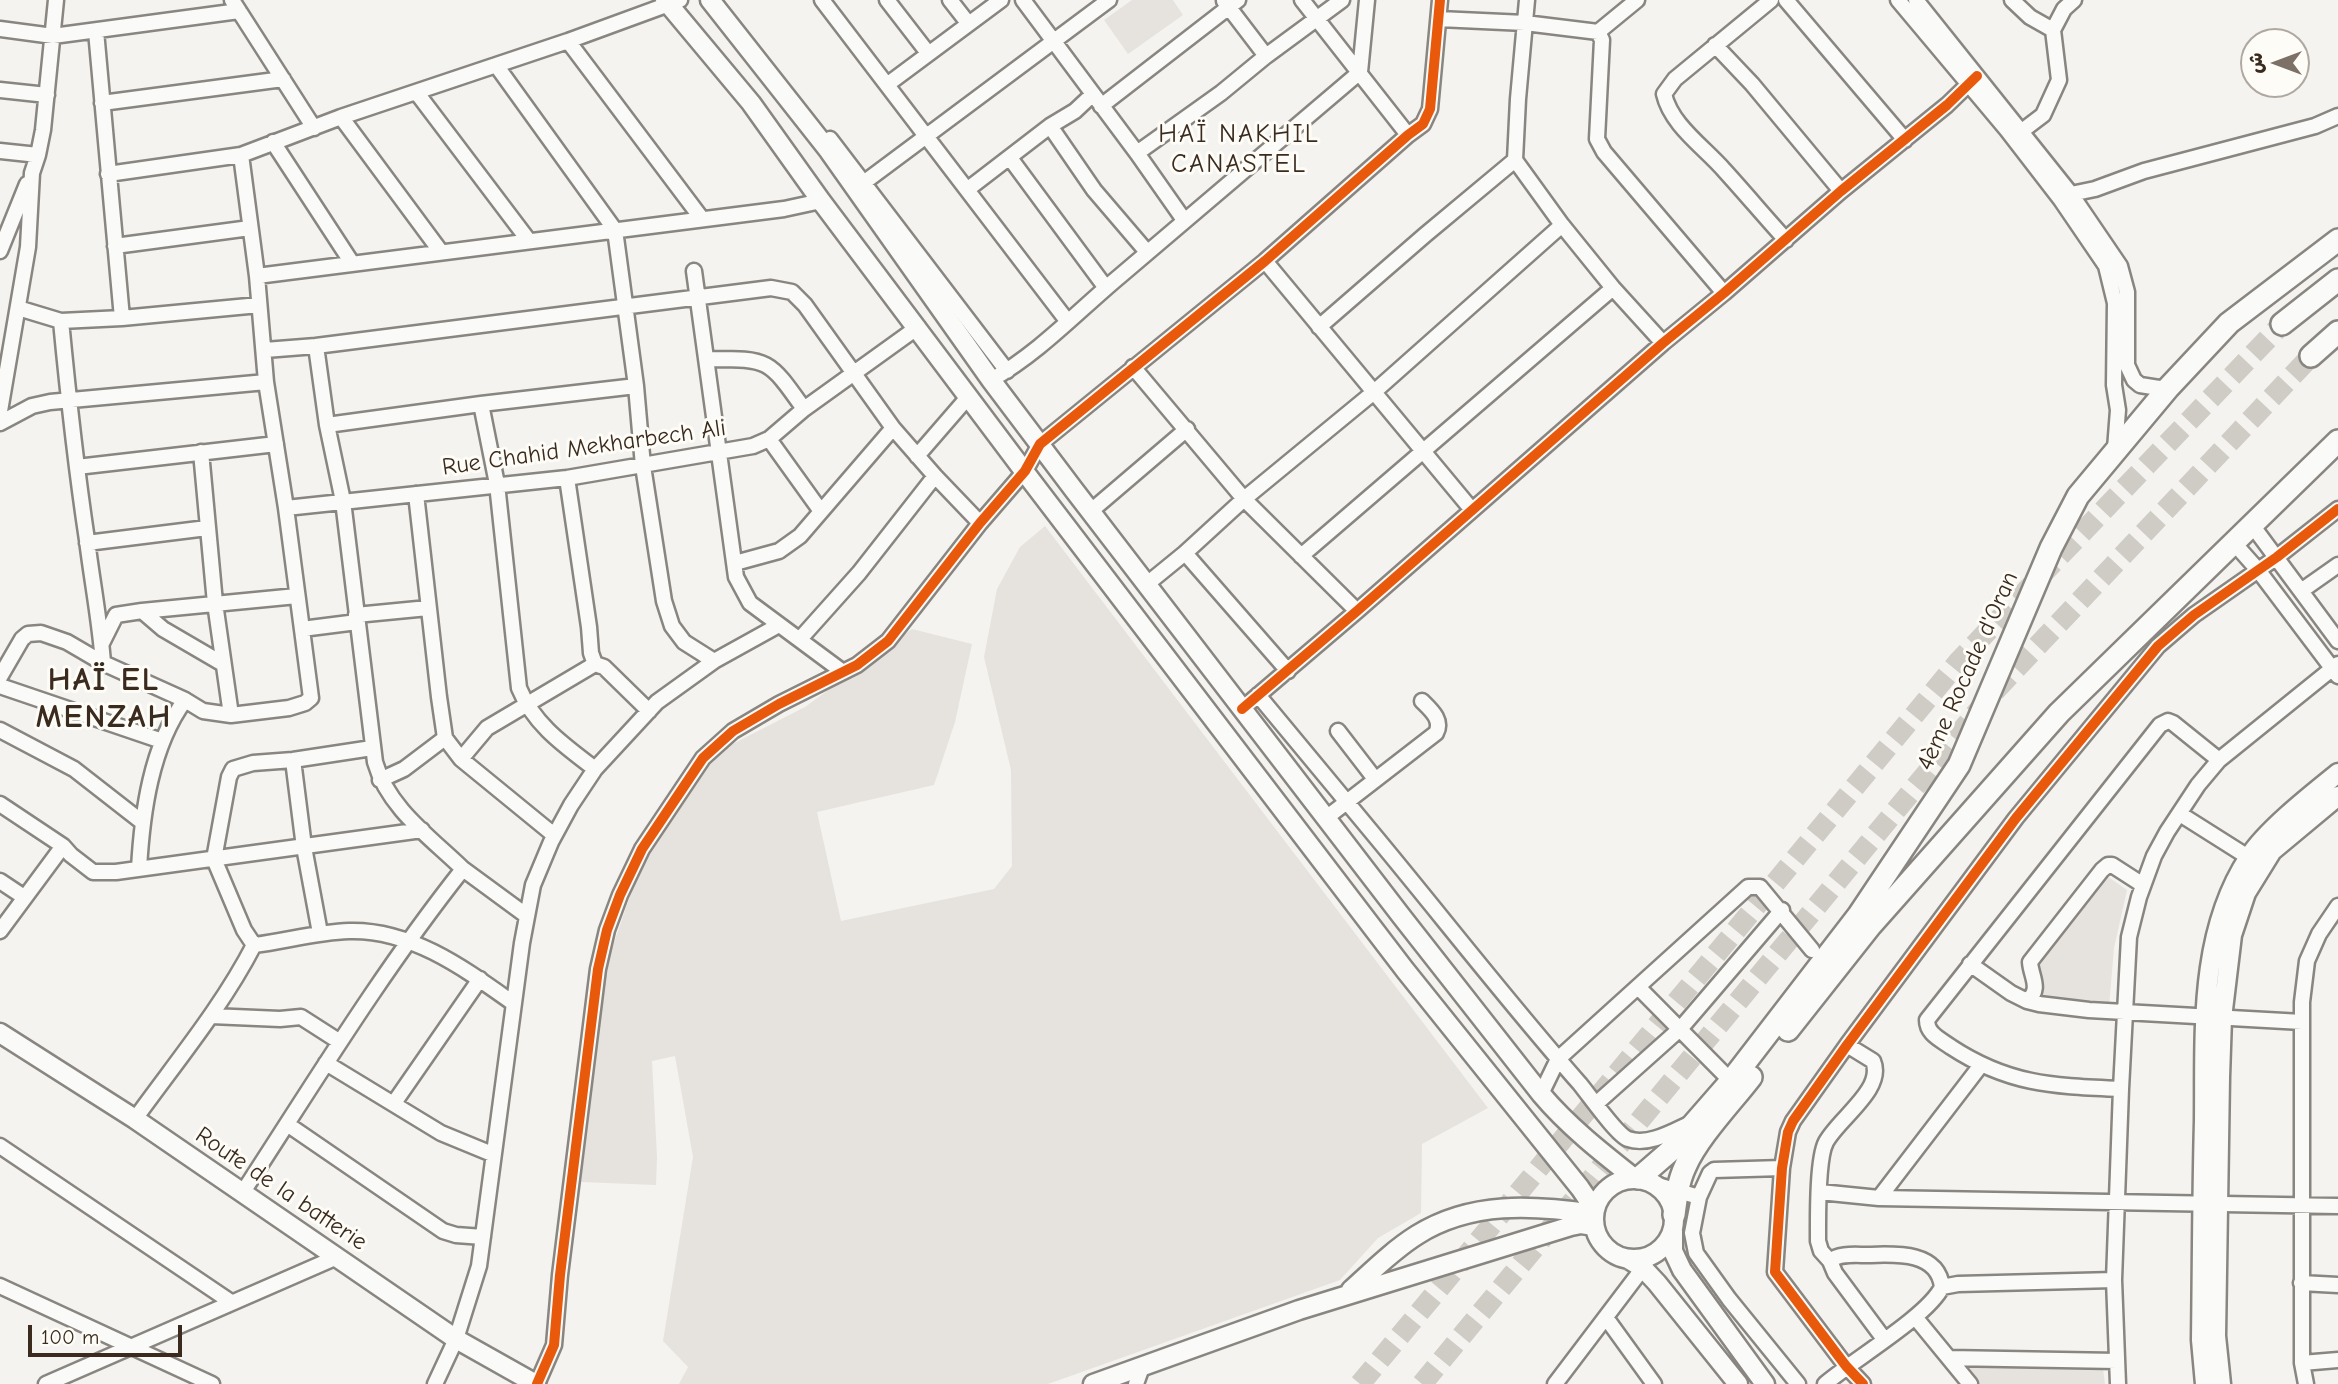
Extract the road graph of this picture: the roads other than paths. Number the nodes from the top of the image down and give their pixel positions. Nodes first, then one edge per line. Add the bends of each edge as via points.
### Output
1 (56, 0) edge
2 (710, 0) edge
3 (721, 0) edge
4 (822, 0) edge
5 (887, 0) edge
6 (950, 0) edge
7 (1001, 0) edge
8 (1023, 0) edge
9 (1302, 0) edge
10 (1342, 0) edge
11 (1367, 0) edge
12 (1440, 0) edge
13 (1527, 0) edge
14 (1637, 0) edge
15 (1771, 0) edge
16 (1786, 0) edge
17 (1898, 0) edge
18 (1916, 0) edge
19 (2012, 0) edge
20 (671, 2) edge
21 (1103, 2) edge
22 (1230, 3) edge
23 (2068, 3) edge
24 (235, 6) edge
25 (1315, 18) junction
26 (1439, 19) junction
27 (968, 23) junction
28 (1525, 23) junction
29 (0, 29) edge
30 (2053, 30) junction
31 (96, 31) junction
32 (1598, 32) junction
33 (53, 36) junction
34 (1053, 40) junction
35 (568, 41) junction
36 (1715, 45) junction
37 (928, 54) junction
38 (1266, 56) junction
39 (496, 65) junction
40 (1360, 72) junction
41 (283, 79) junction
42 (1972, 80) junction
43 (888, 84) junction
44 (0, 90) edge
45 (417, 93) junction
46 (47, 95) junction
47 (1096, 100) junction
48 (102, 103) junction
49 (2338, 116) edge
50 (341, 117) junction
51 (1050, 126) junction
52 (314, 128) junction
53 (1408, 135) junction
54 (2018, 135) junction
55 (928, 136) junction
56 (1905, 140) junction
57 (273, 142) junction
58 (0, 150) edge
59 (1137, 153) junction
60 (241, 155) junction
61 (38, 156) junction
62 (1010, 158) junction
63 (1515, 160) junction
64 (32, 173) junction
65 (108, 174) junction
66 (860, 186) junction
67 (968, 189) junction
68 (1841, 191) junction
69 (2071, 194) junction
70 (821, 201) junction
71 (702, 219) junction
72 (1184, 220) junction
73 (1562, 225) junction
74 (250, 228) junction
75 (615, 230) junction
76 (1786, 240) junction
77 (2338, 240) edge
78 (529, 241) junction
79 (115, 246) junction
80 (0, 250) edge
81 (441, 252) junction
82 (1147, 253) junction
83 (1265, 261) junction
84 (352, 263) junction
85 (694, 271) dead end
86 (257, 276) junction
87 (2338, 280) edge
88 (1106, 288) junction
89 (1613, 288) junction
90 (1724, 293) junction
91 (698, 296) junction
92 (2122, 302) junction
93 (260, 305) junction
94 (623, 307) junction
95 (18, 308) junction
96 (122, 318) junction
97 (61, 321) junction
98 (1068, 322) junction
99 (2282, 324) tunnel mouth
100 (918, 327) junction
101 (1319, 327) junction
102 (2338, 332) edge
103 (1663, 343) junction
104 (316, 346) junction
105 (265, 350) junction
106 (2311, 356) tunnel mouth
107 (707, 359) junction
108 (1133, 367) junction
109 (1007, 371) junction
110 (853, 374) junction
111 (991, 380) junction
112 (266, 382) junction
113 (636, 386) junction
114 (2169, 387) junction
115 (1374, 392) junction
116 (969, 396) junction
117 (68, 401) junction
118 (481, 404) junction
119 (804, 409) junction
120 (0, 411) edge
121 (0, 424) edge
122 (327, 425) junction
123 (893, 428) junction
124 (1187, 429) junction
125 (769, 439) junction
126 (2338, 441) edge
127 (276, 444) junction
128 (1040, 444) junction
129 (1424, 450) junction
130 (2115, 450) junction
131 (201, 452) junction
132 (720, 453) junction
133 (917, 456) junction
134 (643, 466) junction
135 (77, 467) junction
136 (1025, 471) junction
137 (934, 476) junction
138 (567, 478) junction
139 (497, 484) junction
140 (416, 494) junction
141 (1244, 499) junction
142 (343, 501) junction
143 (286, 508) junction
144 (2338, 509) edge
145 (820, 510) junction
146 (1472, 510) junction
147 (1091, 511) junction
148 (980, 523) junction
149 (2252, 525) junction
150 (207, 528) junction
151 (87, 543) junction
152 (2234, 543) junction
153 (1185, 552) junction
154 (1301, 556) junction
155 (2277, 557) junction
156 (735, 563) junction
157 (2338, 565) edge
158 (2258, 570) junction
159 (1147, 584) junction
160 (2301, 591) junction
161 (297, 596) junction
162 (97, 599) junction
163 (215, 603) junction
164 (428, 608) junction
165 (142, 611) junction
166 (1357, 611) junction
167 (116, 615) junction
168 (357, 618) junction
169 (779, 625) junction
170 (302, 629) junction
171 (800, 639) junction
172 (2338, 641) edge
173 (102, 643) junction
174 (714, 661) junction
175 (103, 663) junction
176 (223, 664) junction
177 (595, 664) junction
178 (2336, 670) edge
179 (1287, 671) junction
180 (843, 672) junction
181 (0, 677) edge
182 (0, 686) edge
183 (1258, 695) junction
184 (185, 700) junction
185 (1422, 701) dead end
186 (526, 706) junction
187 (1242, 709) junction
188 (649, 711) junction
189 (231, 715) junction
190 (0, 730) edge
191 (1338, 731) dead end
192 (446, 738) junction
193 (162, 741) junction
194 (372, 748) junction
195 (461, 759) junction
196 (293, 760) junction
197 (2219, 760) junction
198 (596, 769) junction
199 (2338, 773) edge
200 (1375, 779) junction
201 (380, 780) junction
202 (2338, 796) edge
203 (1347, 802) junction
204 (0, 804) edge
205 (2180, 814) junction
206 (1326, 818) junction
207 (142, 822) junction
208 (422, 830) junction
209 (554, 835) junction
210 (63, 846) junction
211 (304, 847) junction
212 (2248, 857) junction
213 (214, 859) junction
214 (139, 869) junction
215 (463, 869) junction
216 (0, 881) edge
217 (2143, 885) junction
218 (24, 897) junction
219 (2338, 906) edge
220 (1782, 910) junction
221 (527, 916) junction
222 (0, 931) edge
223 (320, 933) junction
224 (409, 940) junction
225 (254, 945) junction
226 (1812, 950) dead end
227 (1970, 964) junction
228 (480, 979) junction
229 (1639, 988) junction
230 (2027, 1001) junction
231 (513, 1003) junction
232 (2124, 1012) junction
233 (211, 1016) junction
234 (2213, 1017) junction
235 (2302, 1022) junction
236 (1681, 1028) junction
237 (0, 1033) edge
238 (340, 1042) junction
239 (1847, 1045) junction
240 (1558, 1059) junction
241 (326, 1063) junction
242 (1981, 1065) junction
243 (1731, 1081) junction
244 (2121, 1089) junction
245 (1541, 1094) junction
246 (394, 1103) junction
247 (1597, 1103) junction
248 (135, 1119) junction
249 (1693, 1122) junction
250 (287, 1124) junction
251 (0, 1146) edge
252 (492, 1154) junction
253 (1782, 1168) junction
254 (1642, 1180) junction
255 (1677, 1191) junction
256 (243, 1192) junction
257 (1820, 1192) junction
258 (1699, 1197) junction
259 (1879, 1198) junction
260 (2117, 1202) junction
261 (2210, 1204) junction
262 (2303, 1205) junction
263 (2338, 1206) edge
264 (1594, 1216) junction
265 (1674, 1223) junction
266 (482, 1237) junction
267 (337, 1257) junction
268 (1830, 1261) junction
269 (1636, 1264) junction
270 (2114, 1280) junction
271 (2301, 1283) junction
272 (2338, 1285) edge
273 (0, 1286) edge
274 (1942, 1287) junction
275 (1345, 1294) junction
276 (231, 1302) junction
277 (1914, 1317) junction
278 (1607, 1319) junction
279 (456, 1339) junction
280 (1884, 1339) junction
281 (134, 1346) junction
282 (1948, 1358) junction
283 (2338, 1360) edge
284 (2117, 1361) junction
285 (2302, 1363) junction
286 (1846, 1366) junction
287 (1142, 1367) junction
288 (46, 1384) edge
289 (212, 1384) edge
290 (435, 1384) edge
291 (536, 1384) edge
292 (1093, 1384) edge
293 (1136, 1384) edge
294 (1555, 1384) edge
295 (1654, 1384) edge
296 (1738, 1384) edge
297 (1765, 1384) edge
298 (1798, 1384) edge
299 (1825, 1384) edge
300 (1863, 1384) edge
301 (1970, 1384) edge
302 (2118, 1384) edge
303 (2205, 1384) edge
304 (2221, 1384) edge
305 (2306, 1384) edge

1 - 33 street
2 - 66 main road
3 - 66 street
4 - 43 street
5 - 37 street
6 - 27 street
7 - 27 street
8 - 34 street
9 - 25 street
10 - 25 street
11 - 40 street
12 - 26 street
13 - 28 street
14 - 32 street
15 - 36 street
16 - 56 street
17 - 42 street
18 - 42 street
19 - 30 street
20 - 35 street
20 - 70 main road
21 - 34 street
22 - 38 street
22 - 47 street
23 - 30 street
24 - 31 street
24 - 41 street
25 - 38 street
25 - 40 street
26 - 28 street
26 - 53 street via 1430,109 1423,124
27 - 37 street
28 - 32 street
28 - 63 street
29 - 33 street
30 - 54 street via 2059,80 2043,115
31 - 33 street
31 - 48 street
32 - 90 street via 1602,40 1597,139
33 - 46 street
34 - 47 street
34 - 55 street
35 - 39 street
35 - 71 street
36 - 68 street
36 - 76 street via 1669,85 1664,94 1667,107
37 - 43 street
38 - 59 street
39 - 45 street
39 - 75 street
40 - 53 street
40 - 72 street
41 - 48 street
41 - 52 street
42 - 54 street
42 - 56 street
43 - 55 street
44 - 46 street
45 - 50 street
45 - 78 street
46 - 61 street
47 - 51 street
47 - 59 street
48 - 65 street
49 - 69 street
50 - 52 street
50 - 81 street
51 - 62 street
51 - 82 street via 1094,190
52 - 57 street
53 - 83 street
54 - 69 street
54 - 92 street via 2106,266
55 - 66 street
55 - 67 street
56 - 68 street
57 - 60 street
57 - 84 street
58 - 61 street
59 - 72 street
60 - 65 street
60 - 74 street
61 - 64 street
62 - 67 street
62 - 88 street
63 - 73 street
63 - 101 street
64 - 80 street
64 - 95 street
65 - 79 street
66 - 109 street
66 - 111 main road
67 - 98 street
68 - 76 street
69 - 92 street via 2120,266
70 - 71 street
70 - 100 main road
71 - 75 street
72 - 82 street
73 - 89 street
73 - 115 street
74 - 79 street
74 - 86 street
75 - 78 street
75 - 94 street
76 - 90 street
77 - 114 highway, 4ème Rocade d'Oran via 2230,323
78 - 81 street
79 - 96 street
81 - 84 street
82 - 88 street
83 - 101 street
83 - 108 street
84 - 86 street
85 - 91 street
86 - 93 street
87 - 99 highway
88 - 98 street
89 - 103 street
89 - 129 street
90 - 103 street
91 - 94 street
91 - 107 street
91 - 110 street via 771,288 792,292
92 - 114 street via 2130,373 2140,385
92 - 130 street via 2114,385 2118,410
93 - 96 street
93 - 105 street
94 - 104 street
94 - 113 street
95 - 97 street
95 - 120 street
96 - 97 street
97 - 117 street
98 - 109 street
100 - 110 street, Rue Chahid Mekharbech Ali
100 - 116 main road
101 - 115 street
102 - 106 highway
103 - 146 street
104 - 105 street
104 - 122 street
105 - 112 street
107 - 119 street via 762,362 780,376
107 - 132 street
108 - 124 street
108 - 128 street
109 - 111 street
110 - 119 street, Rue Chahid Mekharbech Ali
110 - 123 street
111 - 128 main road
112 - 117 street
112 - 127 street
113 - 118 street
113 - 134 street
114 - 130 highway, 4ème Rocade d'Oran
115 - 129 street
115 - 141 street
116 - 133 street
116 - 136 main road
117 - 121 street via 32,406
117 - 135 street
118 - 122 street
118 - 139 street
119 - 125 street, Rue Chahid Mekharbech Ali
122 - 142 street
123 - 133 street
123 - 145 street
124 - 141 street
124 - 147 street
125 - 132 street, Rue Chahid Mekharbech Ali
125 - 145 street
126 - 149 highway
127 - 131 street
127 - 143 street
128 - 136 street
128 - 147 main road
129 - 146 street
129 - 154 street
130 - 243 highway, 4ème Rocade d'Oran via 2078,496 2051,548 1959,765 1858,916
131 - 135 street
131 - 150 street
132 - 134 street, Rue Chahid Mekharbech Ali
132 - 156 street
133 - 137 street
134 - 138 street, Rue Chahid Mekharbech Ali
134 - 174 street via 672,626 684,642
135 - 151 street
136 - 148 street
136 - 264 main road via 1405,970 1580,1188
137 - 148 street
137 - 171 street via 859,573
138 - 139 street, Rue Chahid Mekharbech Ali
138 - 177 street
139 - 140 street, Rue Chahid Mekharbech Ali
139 - 186 street via 519,688
140 - 142 street, Rue Chahid Mekharbech Ali
140 - 164 street
141 - 153 street
141 - 154 street
142 - 143 street, Rue Chahid Mekharbech Ali
142 - 168 street
143 - 161 street
144 - 155 street
145 - 156 street via 800,536 779,551
146 - 166 street
147 - 159 main road
148 - 180 street via 888,641
149 - 152 highway
149 - 155 street
150 - 151 street
150 - 163 street
151 - 162 street
152 - 158 street
152 - 255 highway via 2059,713 1871,925 1699,1144
153 - 159 street
153 - 179 street
154 - 166 street
155 - 158 street
155 - 160 street
156 - 169 street via 736,577 750,603
157 - 160 street
158 - 178 street
158 - 239 street via 2158,646 2016,818
159 - 187 main road
160 - 172 street
161 - 163 street
161 - 170 street
162 - 167 street
162 - 173 street
163 - 165 street
163 - 176 street
164 - 168 street
164 - 192 street
165 - 167 street
165 - 176 street via 163,629
166 - 179 street
167 - 173 street
168 - 170 street
168 - 194 street
169 - 171 street
169 - 174 street
170 - 189 street via 311,698 289,709
171 - 180 street
173 - 175 street
174 - 188 street
175 - 181 street via 55,636 28,634
175 - 184 street
176 - 189 street
177 - 186 street
177 - 188 street via 604,667
178 - 197 street
179 - 183 street
180 - 291 street via 733,731 703,758 642,849 620,895 597,969 555,1345
182 - 193 street
183 - 187 street
183 - 203 street
184 - 189 street via 203,711
184 - 193 street
185 - 200 street via 1437,718 1438,730
186 - 195 street via 487,728
186 - 198 street via 557,740
187 - 206 main road
188 - 198 street
190 - 207 street via 74,769
191 - 200 street
192 - 195 street
192 - 201 street via 404,769
193 - 207 street
194 - 196 street
194 - 201 street
195 - 209 street
196 - 211 street
196 - 213 street via 233,769
197 - 205 street
197 - 227 street via 2173,723 2160,725
198 - 209 street
199 - 212 main road
200 - 203 street
201 - 208 street
202 - 234 main road via 2272,851 2255,876 2232,935
203 - 206 street
203 - 240 street
204 - 210 street
205 - 212 street
205 - 217 street via 2154,856
206 - 245 main road
207 - 214 street
208 - 211 street
208 - 215 street
209 - 221 street via 533,886
210 - 214 street via 93,872
210 - 218 street
211 - 213 street
211 - 223 street
212 - 234 main road via 2214,937
213 - 214 street
213 - 225 street
215 - 221 street
215 - 224 street
216 - 218 street
217 - 230 street via 2112,865 2102,870 2031,962 2035,989
217 - 232 street via 2129,937
218 - 222 street
219 - 235 street via 2307,961
220 - 226 street
220 - 229 street via 1760,887 1748,887
220 - 236 street
221 - 231 street
223 - 224 street via 360,931
223 - 225 street
224 - 228 street
224 - 238 street
225 - 233 street
227 - 230 street
227 - 242 street via 1926,1024 1933,1035
228 - 231 street
228 - 246 street
229 - 236 street
229 - 240 street
230 - 232 street
231 - 252 street
232 - 234 street
232 - 244 street
233 - 238 street via 301,1017
233 - 248 street
234 - 235 street
234 - 261 main road
235 - 262 street
236 - 243 street
236 - 247 street
237 - 248 main road, Route de la batterie
238 - 241 street
239 - 253 street via 1793,1121
239 - 257 street via 1873,1061 1877,1072 1873,1085 1826,1143
240 - 245 street
240 - 247 street
241 - 246 street
241 - 250 street
242 - 244 street via 2035,1083
242 - 259 street
243 - 249 highway, 4ème Rocade d'Oran
244 - 260 street
245 - 254 main road via 1585,1138
246 - 252 street via 449,1138
247 - 249 street via 1630,1140 1652,1139
248 - 256 main road, Route de la batterie
249 - 254 highway, 4ème Rocade d'Oran
250 - 256 street
250 - 266 street via 433,1225 449,1233
251 - 276 street
252 - 266 street
253 - 258 street via 1714,1170
253 - 286 street via 1775,1272
254 - 255 street
254 - 264 main road via 1620,1181 1608,1188
254 - 265 main road via 1668,1197
255 - 258 street
255 - 265 highway
256 - 267 main road, Route de la batterie
257 - 259 street
257 - 268 street via 1818,1241
258 - 298 street via 1692,1233 1696,1253
259 - 260 street
260 - 261 street
260 - 270 street
261 - 262 street
261 - 303 main road via 2201,1340
261 - 304 main road
262 - 263 street
262 - 271 street
264 - 269 main road via 1602,1244
264 - 275 main road via 1581,1224
264 - 275 main road via 1501,1207 1474,1211 1403,1244
265 - 269 main road via 1661,1250
265 - 297 main road via 1673,1251 1682,1270
266 - 279 street via 472,1294
267 - 276 street
267 - 279 main road, Route de la batterie
268 - 274 street via 1843,1255 1909,1256 1936,1268
268 - 280 street
269 - 278 street
269 - 296 main road
270 - 274 street
270 - 284 street
271 - 272 street
271 - 285 street
273 - 281 street
274 - 277 street
275 - 287 main road
276 - 281 street
277 - 280 street
277 - 282 street
278 - 294 street
278 - 295 street
279 - 290 street
279 - 291 main road, Route de la batterie
280 - 286 street
281 - 288 street
281 - 289 street
282 - 284 street
282 - 301 street
283 - 285 street
284 - 302 street
285 - 305 street
286 - 299 street
286 - 300 street
287 - 292 main road
287 - 293 street

